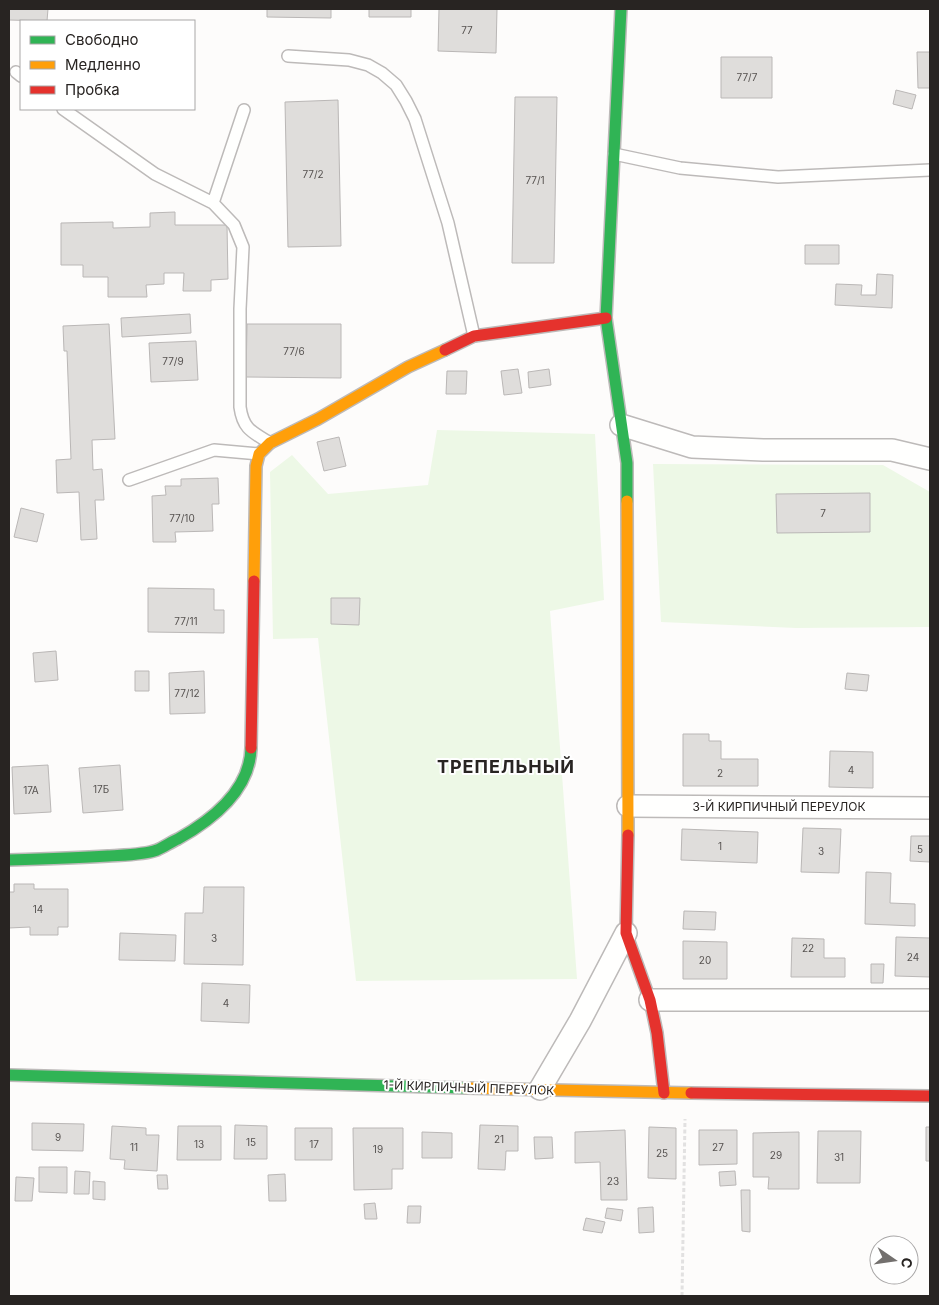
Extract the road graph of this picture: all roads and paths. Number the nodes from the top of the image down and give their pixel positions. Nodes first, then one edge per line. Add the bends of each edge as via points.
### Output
1 (621, 9) edge
2 (288, 56) dead end
3 (64, 110) edge
4 (244, 110) dead end
5 (614, 154) junction
6 (930, 170) edge
7 (213, 203) junction
8 (606, 318) junction
9 (474, 336) junction
10 (621, 425) junction
11 (270, 443) junction
12 (260, 454) junction
13 (930, 459) edge
14 (129, 480) dead end
15 (628, 806) junction
16 (930, 808) edge
17 (9, 860) edge
18 (626, 933) junction
19 (650, 1000) junction
20 (930, 1000) edge
21 (9, 1075) edge
22 (540, 1090) junction
23 (664, 1093) junction
24 (930, 1096) edge
25 (682, 1296) edge

1 - 5 street
2 - 9 lane via 368,64 396,85 406,100 415,118 448,223
3 - 7 lane via 155,174
4 - 7 lane
5 - 6 lane via 680,168 778,177
5 - 8 street
7 - 11 lane via 234,225 243,247 241,419 248,429
8 - 9 street
8 - 10 street
9 - 11 street via 408,367
10 - 13 street via 692,446 763,450 892,450
10 - 15 street via 627,463
11 - 12 street
12 - 14 lane via 214,450
12 - 17 street via 256,466 251,755 242,781 228,803 192,830 157,850 122,855
15 - 16 street, 3-Й КИРПИЧНЫЙ ПЕРЕУЛОК
15 - 18 street
18 - 19 street
18 - 22 street
19 - 20 street
19 - 23 street via 658,1033
21 - 22 street, 1-Й КИРПИЧНЫЙ ПЕРЕУЛОК
22 - 23 street, 1-Й КИРПИЧНЫЙ ПЕРЕУЛОК
23 - 24 street, 1-Й КИРПИЧНЫЙ ПЕРЕУЛОК
23 - 25 path via 685,1114

